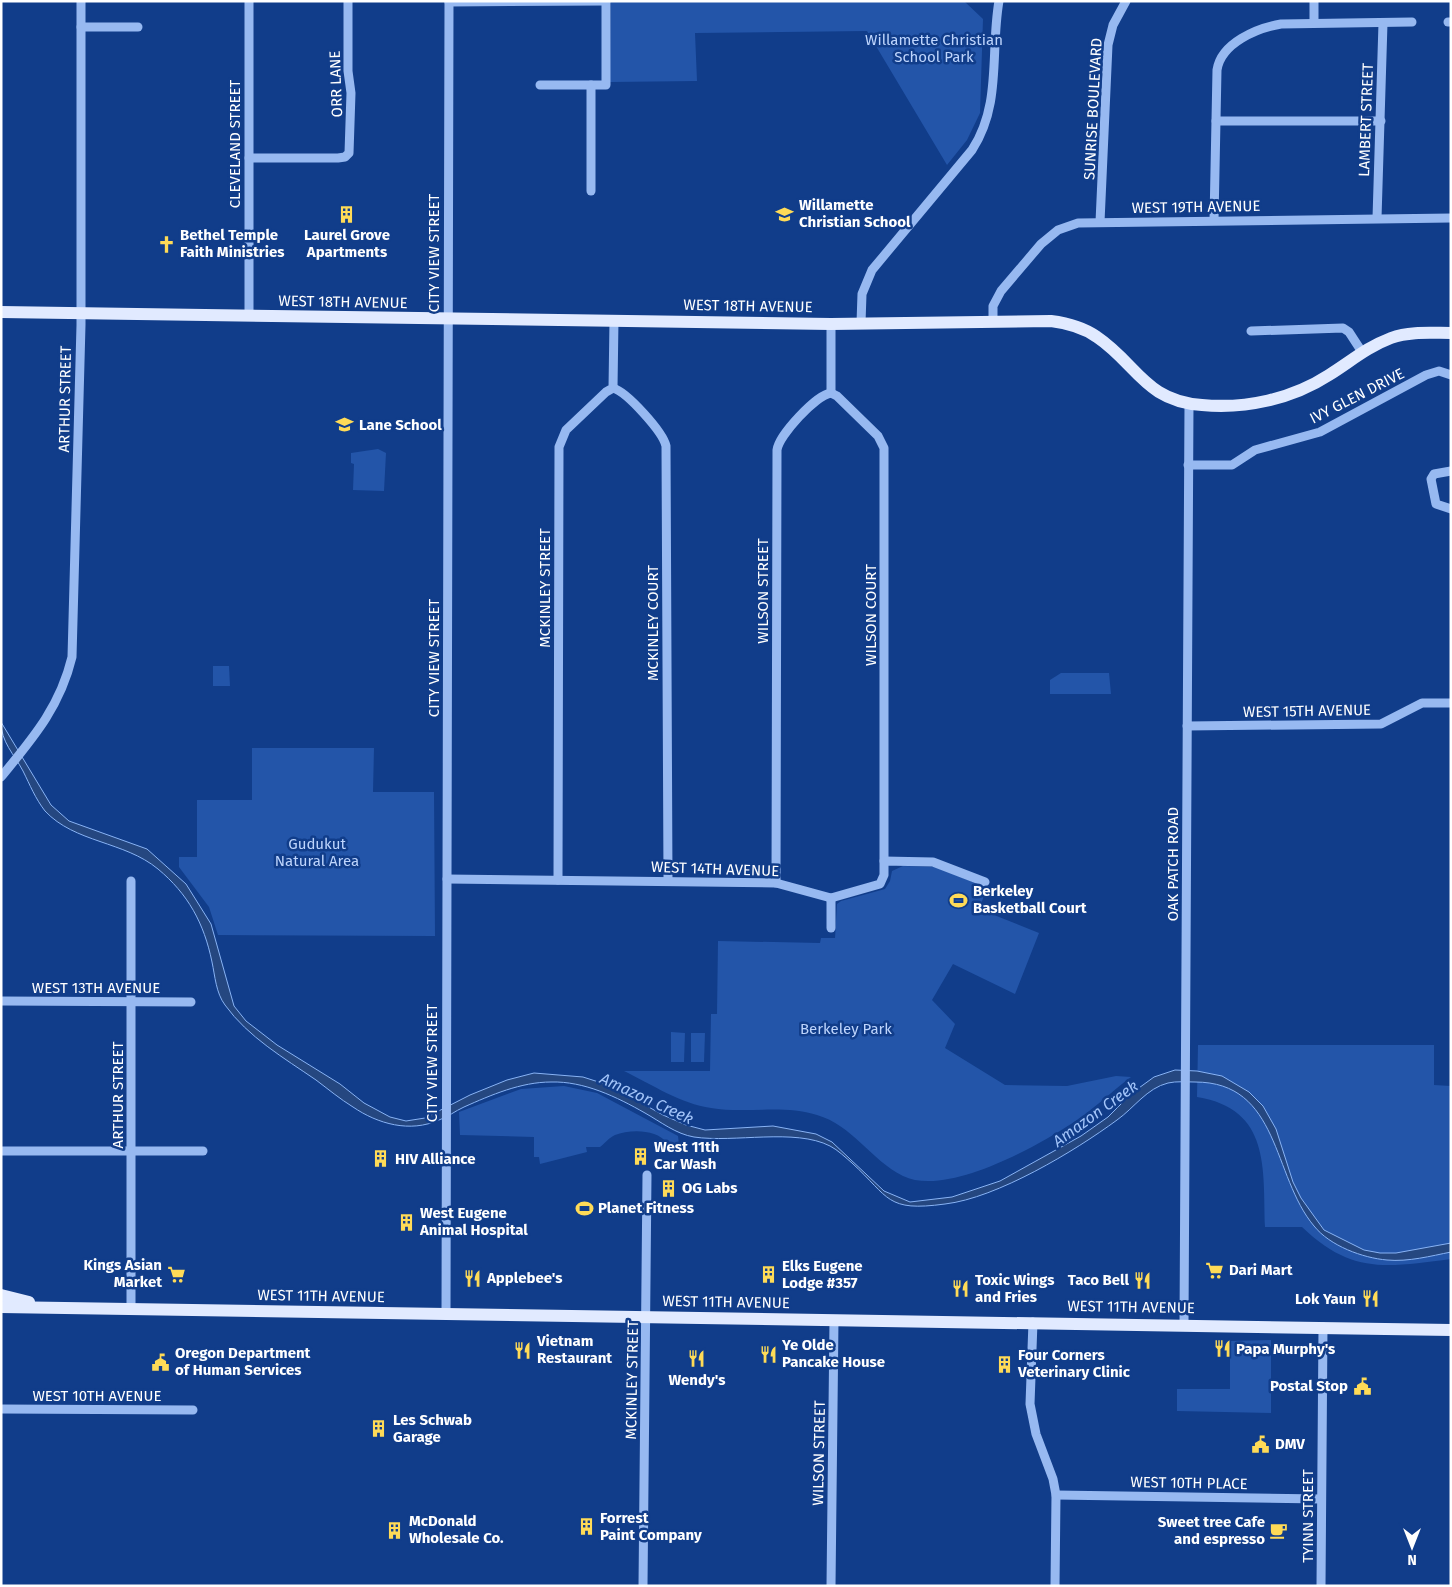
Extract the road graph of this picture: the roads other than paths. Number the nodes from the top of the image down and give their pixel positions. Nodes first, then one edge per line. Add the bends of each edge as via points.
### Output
1 (82, 1) edge
2 (249, 1) edge
3 (348, 1) edge
4 (606, 1) edge
5 (999, 1) edge
6 (1126, 1) edge
7 (1314, 1) edge
8 (449, 2) edge
9 (1412, 22) dead end
10 (1314, 23) junction
11 (1383, 23) junction
12 (82, 26) junction
13 (138, 27) dead end
14 (540, 85) dead end
15 (591, 85) junction
16 (1216, 121) junction
17 (1381, 121) junction
18 (249, 158) junction
19 (591, 191) dead end
20 (1377, 218) junction
21 (1451, 218) edge
22 (1214, 220) junction
23 (1100, 222) junction
24 (1, 312) edge
25 (81, 314) junction
26 (249, 316) junction
27 (448, 320) junction
28 (614, 320) junction
29 (993, 320) junction
30 (861, 323) junction
31 (831, 324) junction
32 (1251, 331) dead end
33 (1451, 333) edge
34 (1362, 352) junction
35 (1451, 375) edge
36 (613, 388) junction
37 (830, 393) junction
38 (1189, 404) junction
39 (1188, 465) junction
40 (1451, 471) edge
41 (1451, 509) edge
42 (1451, 702) edge
43 (1187, 726) junction
44 (1, 777) edge
45 (884, 861) junction
46 (447, 880) junction
47 (558, 880) junction
48 (668, 880) junction
49 (132, 881) dead end
50 (776, 882) junction
51 (985, 882) dead end
52 (831, 898) junction
53 (830, 928) dead end
54 (1, 1001) edge
55 (132, 1002) junction
56 (191, 1002) dead end
57 (1, 1151) edge
58 (132, 1151) junction
59 (203, 1151) dead end
60 (647, 1175) dead end
61 (1, 1295) edge
62 (46, 1306) junction
63 (1, 1307) edge
64 (131, 1308) junction
65 (446, 1315) junction
66 (647, 1318) junction
67 (834, 1320) junction
68 (1033, 1322) junction
69 (1184, 1325) junction
70 (1323, 1327) junction
71 (1451, 1330) edge
72 (1, 1409) edge
73 (193, 1410) dead end
74 (1056, 1495) junction
75 (1321, 1498) junction
76 (643, 1586) edge
77 (831, 1586) edge
78 (1055, 1586) edge
79 (1321, 1586) edge

1 - 12 street, ARTHUR STREET
2 - 18 street, CLEVELAND STREET
3 - 18 street, ORR LANE via 351,145 347,155 338,158
4 - 8 street
4 - 15 street via 606,85
5 - 30 street via 993,94 984,130 972,150 872,270 862,294
6 - 23 street, SUNRISE BOULEVARD via 1113,25 1108,45
7 - 10 street
8 - 27 street, CITY VIEW STREET
9 - 11 street
10 - 11 street
10 - 16 street via 1266,27 1226,51 1217,70
11 - 17 street, LAMBERT STREET
12 - 13 street
12 - 25 street, ARTHUR STREET
14 - 15 street
15 - 19 street
16 - 17 street
16 - 22 street
17 - 20 street, LAMBERT STREET
18 - 26 street, CLEVELAND STREET
20 - 21 street, WEST 19TH AVENUE
20 - 22 street, WEST 19TH AVENUE
22 - 23 street, WEST 19TH AVENUE
23 - 29 street, WEST 19TH AVENUE via 1067,226 1045,240 1001,291 993,306
24 - 25 main road, WEST 18TH AVENUE
25 - 26 main road, WEST 18TH AVENUE
25 - 44 street, ARTHUR STREET via 72,657 64,686 39,731
26 - 27 main road, WEST 18TH AVENUE
27 - 28 main road, WEST 18TH AVENUE
27 - 46 street, CITY VIEW STREET
28 - 31 main road, WEST 18TH AVENUE
28 - 36 street
29 - 30 main road, WEST 18TH AVENUE
29 - 38 main road, WEST 18TH AVENUE via 1051,321 1082,329 1106,344 1153,389
30 - 31 main road, WEST 18TH AVENUE
31 - 37 street
32 - 34 street via 1343,328
33 - 34 main road, WEST 18TH AVENUE via 1407,334
34 - 38 main road, WEST 18TH AVENUE via 1317,382 1272,400 1236,406
35 - 39 street, IVY GLEN DRIVE via 1439,371 1426,375 1327,430 1255,450 1232,465
36 - 47 street, MCKINLEY STREET via 566,430 559,447
36 - 48 street, MCKINLEY COURT via 622,393 661,433 666,446
37 - 45 street, WILSON COURT via 840,398 878,436 884,448
37 - 50 street, WILSON STREET via 821,397 784,433 777,450
38 - 39 street, OAK PATCH ROAD
39 - 43 street, OAK PATCH ROAD
40 - 41 street via 1432,474 1434,500 1438,506
42 - 43 street, WEST 15TH AVENUE via 1422,703 1381,724
43 - 69 street, OAK PATCH ROAD
45 - 51 street via 933,862
45 - 52 street via 880,884
46 - 47 street, WEST 14TH AVENUE
46 - 65 street, CITY VIEW STREET
47 - 48 street, WEST 14TH AVENUE
48 - 50 street, WEST 14TH AVENUE
49 - 55 street, ARTHUR STREET
50 - 52 street, WEST 14TH AVENUE
52 - 53 street
54 - 55 street, WEST 13TH AVENUE
55 - 56 street, WEST 13TH AVENUE
55 - 58 street, ARTHUR STREET
57 - 58 street
58 - 59 street
58 - 64 street, ARTHUR STREET
60 - 66 street, MCKINLEY STREET
61 - 62 main road
62 - 63 main road, WEST 11TH AVENUE
62 - 64 main road, WEST 11TH AVENUE
64 - 65 main road, WEST 11TH AVENUE
65 - 66 main road, WEST 11TH AVENUE
66 - 67 main road, WEST 11TH AVENUE
66 - 76 street, MCKINLEY STREET
67 - 68 main road, WEST 11TH AVENUE
67 - 77 street, WILSON STREET
68 - 69 main road, WEST 11TH AVENUE
68 - 74 street via 1030,1404
69 - 70 main road, WEST 11TH AVENUE
70 - 71 main road, WEST 11TH AVENUE
70 - 75 street, TYINN STREET
72 - 73 street, WEST 10TH AVENUE
74 - 75 street, WEST 10TH PLACE
74 - 78 street
75 - 79 street, TYINN STREET

